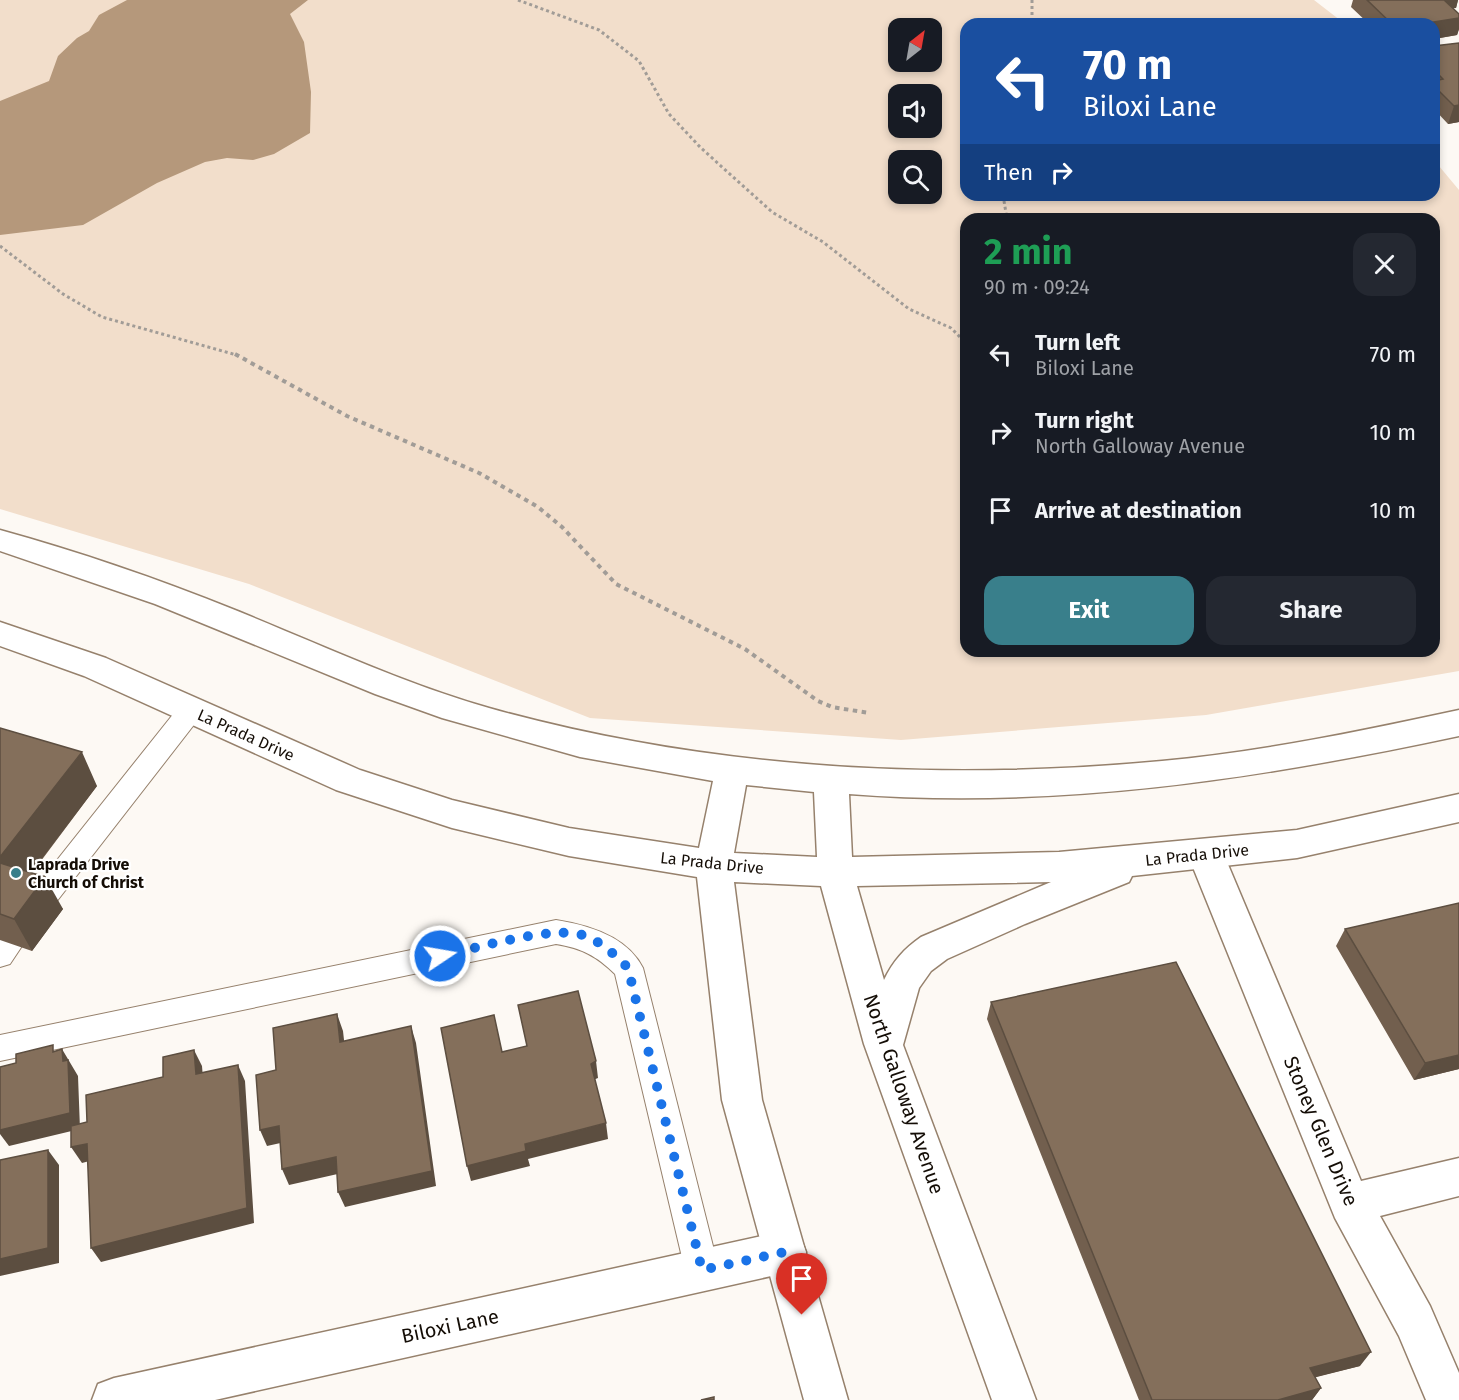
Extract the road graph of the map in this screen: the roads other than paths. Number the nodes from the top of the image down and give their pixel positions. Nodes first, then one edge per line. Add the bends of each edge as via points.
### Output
1 (0, 540) edge
2 (0, 633) edge
3 (191, 711) junction
4 (1459, 723) edge
5 (732, 770) junction
6 (831, 780) junction
7 (1459, 808) edge
8 (1206, 855) junction
9 (1144, 860) junction
10 (714, 865) junction
11 (835, 872) junction
12 (40, 903) edge
13 (883, 1044) junction
14 (0, 1048) edge
15 (1459, 1177) edge
16 (1350, 1204) junction
17 (785, 1252) junction
18 (702, 1270) junction
19 (114, 1400) edge
20 (826, 1400) edge
21 (1014, 1400) edge
22 (1448, 1400) edge

1 - 5 main road via 136,584 427,701 555,737
2 - 3 main road, La Prada Drive via 95,667
3 - 10 main road, La Prada Drive via 327,771 452,813 569,842
3 - 12 lane
4 - 6 main road via 1257,762 1111,779 1017,784
5 - 6 main road
5 - 10 main road
6 - 11 main road, North Galloway Avenue
7 - 8 main road, La Prada Drive via 1297,844
8 - 9 main road, La Prada Drive
8 - 16 main road, Stoney Glen Drive
9 - 11 main road, La Prada Drive via 1059,867
9 - 13 main road via 934,948 904,978
10 - 11 main road, La Prada Drive
10 - 17 main road via 742,1100
11 - 13 main road, North Galloway Avenue
13 - 21 main road, North Galloway Avenue
14 - 18 lane via 556,932 583,935 610,950 628,968
15 - 16 main road
16 - 22 main road, Stoney Glen Drive via 1415,1321
17 - 18 main road, Biloxi Lane
17 - 20 main road
18 - 19 main road, Biloxi Lane

